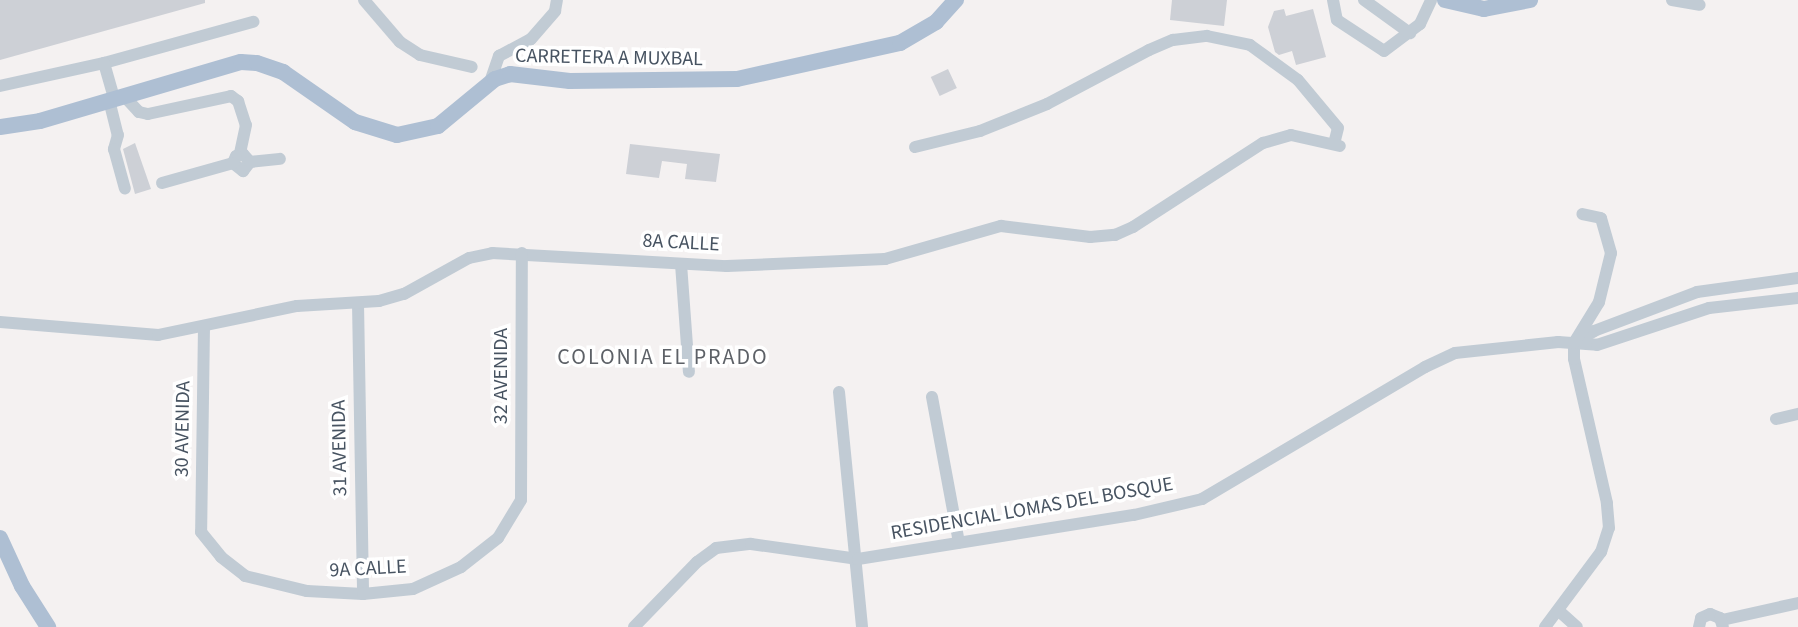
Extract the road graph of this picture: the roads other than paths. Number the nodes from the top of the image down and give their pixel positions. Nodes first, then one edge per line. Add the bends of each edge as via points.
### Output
1 (364, 0) edge
2 (557, 0) edge
3 (956, 0) edge
4 (1333, 0) edge
5 (1364, 0) edge
6 (1431, 0) edge
7 (1445, 0) edge
8 (1530, 0) edge
9 (1672, 0) edge
10 (1700, 5) dead end
11 (253, 22) dead end
12 (1410, 33) junction
13 (104, 63) junction
14 (472, 67) dead end
15 (490, 82) junction
16 (0, 86) edge
17 (116, 99) junction
18 (0, 127) edge
19 (915, 147) dead end
20 (280, 159) dead end
21 (241, 160) junction
22 (162, 183) dead end
23 (125, 189) dead end
24 (1582, 214) dead end
25 (522, 253) junction
26 (681, 264) junction
27 (1798, 278) edge
28 (1798, 298) edge
29 (358, 303) junction
30 (0, 322) edge
31 (204, 326) junction
32 (1574, 343) junction
33 (689, 372) dead end
34 (839, 392) dead end
35 (932, 397) dead end
36 (1798, 414) edge
37 (1776, 419) dead end
38 (521, 500) joint
39 (201, 532) joint
40 (0, 538) edge
41 (959, 543) junction
42 (858, 559) junction
43 (363, 594) junction
44 (1798, 603) edge
45 (1559, 611) junction
46 (1722, 624) edge
47 (48, 627) edge
48 (634, 627) edge
49 (862, 627) edge
50 (1545, 627) edge
51 (1577, 627) edge
52 (1699, 627) edge

1 - 14 street via 410,48
2 - 15 street via 555,11 531,39 499,56
3 - 15 main road, CARRETERA A MUXBAL via 936,22 900,43 737,79 570,81 510,74
4 - 12 street via 1337,20 1380,51
5 - 12 street
6 - 12 street
7 - 8 main road via 1484,9
9 - 10 street
11 - 13 street
13 - 16 street
13 - 17 street
15 - 17 main road, CARRETERA A MUXBAL via 438,126 397,135 355,122 283,72 257,63 241,62
17 - 18 main road, CARRETERA A MUXBAL
17 - 21 street via 148,114 231,96 246,125
17 - 23 street via 114,149
19 - 26 street, 8A CALLE via 980,131 1047,104 1173,40 1207,36 1250,45 1298,80 1338,128 1337,145 1291,135 1263,143 1115,235 1001,226 885,259
20 - 21 street
21 - 22 street
24 - 32 street via 1601,218 1611,253 1599,302
25 - 26 street, 8A CALLE
25 - 29 street, 8A CALLE via 469,258 404,294
25 - 38 street, 32 AVENIDA
26 - 33 street
27 - 32 street via 1697,292
28 - 32 street, RESIDENCIAL LOMAS DEL BOSQUE via 1709,308 1615,341
29 - 31 street, 8A CALLE via 297,306
29 - 43 street, 31 AVENIDA
30 - 31 street, 8A CALLE via 146,336
31 - 39 street, 30 AVENIDA
32 - 41 street, RESIDENCIAL LOMAS DEL BOSQUE via 1455,353 1202,499
32 - 45 street via 1609,528 1601,552
34 - 42 street
35 - 41 street
36 - 37 street
38 - 43 street, 9A CALLE via 498,538 461,567 413,589
39 - 43 street, 9A CALLE via 245,576 307,591
40 - 47 main road
41 - 42 street, RESIDENCIAL LOMAS DEL BOSQUE
42 - 48 street, RESIDENCIAL LOMAS DEL BOSQUE via 751,544 716,548
42 - 49 street
44 - 46 street
45 - 50 street
45 - 51 street
46 - 52 street via 1717,615 1707,614

